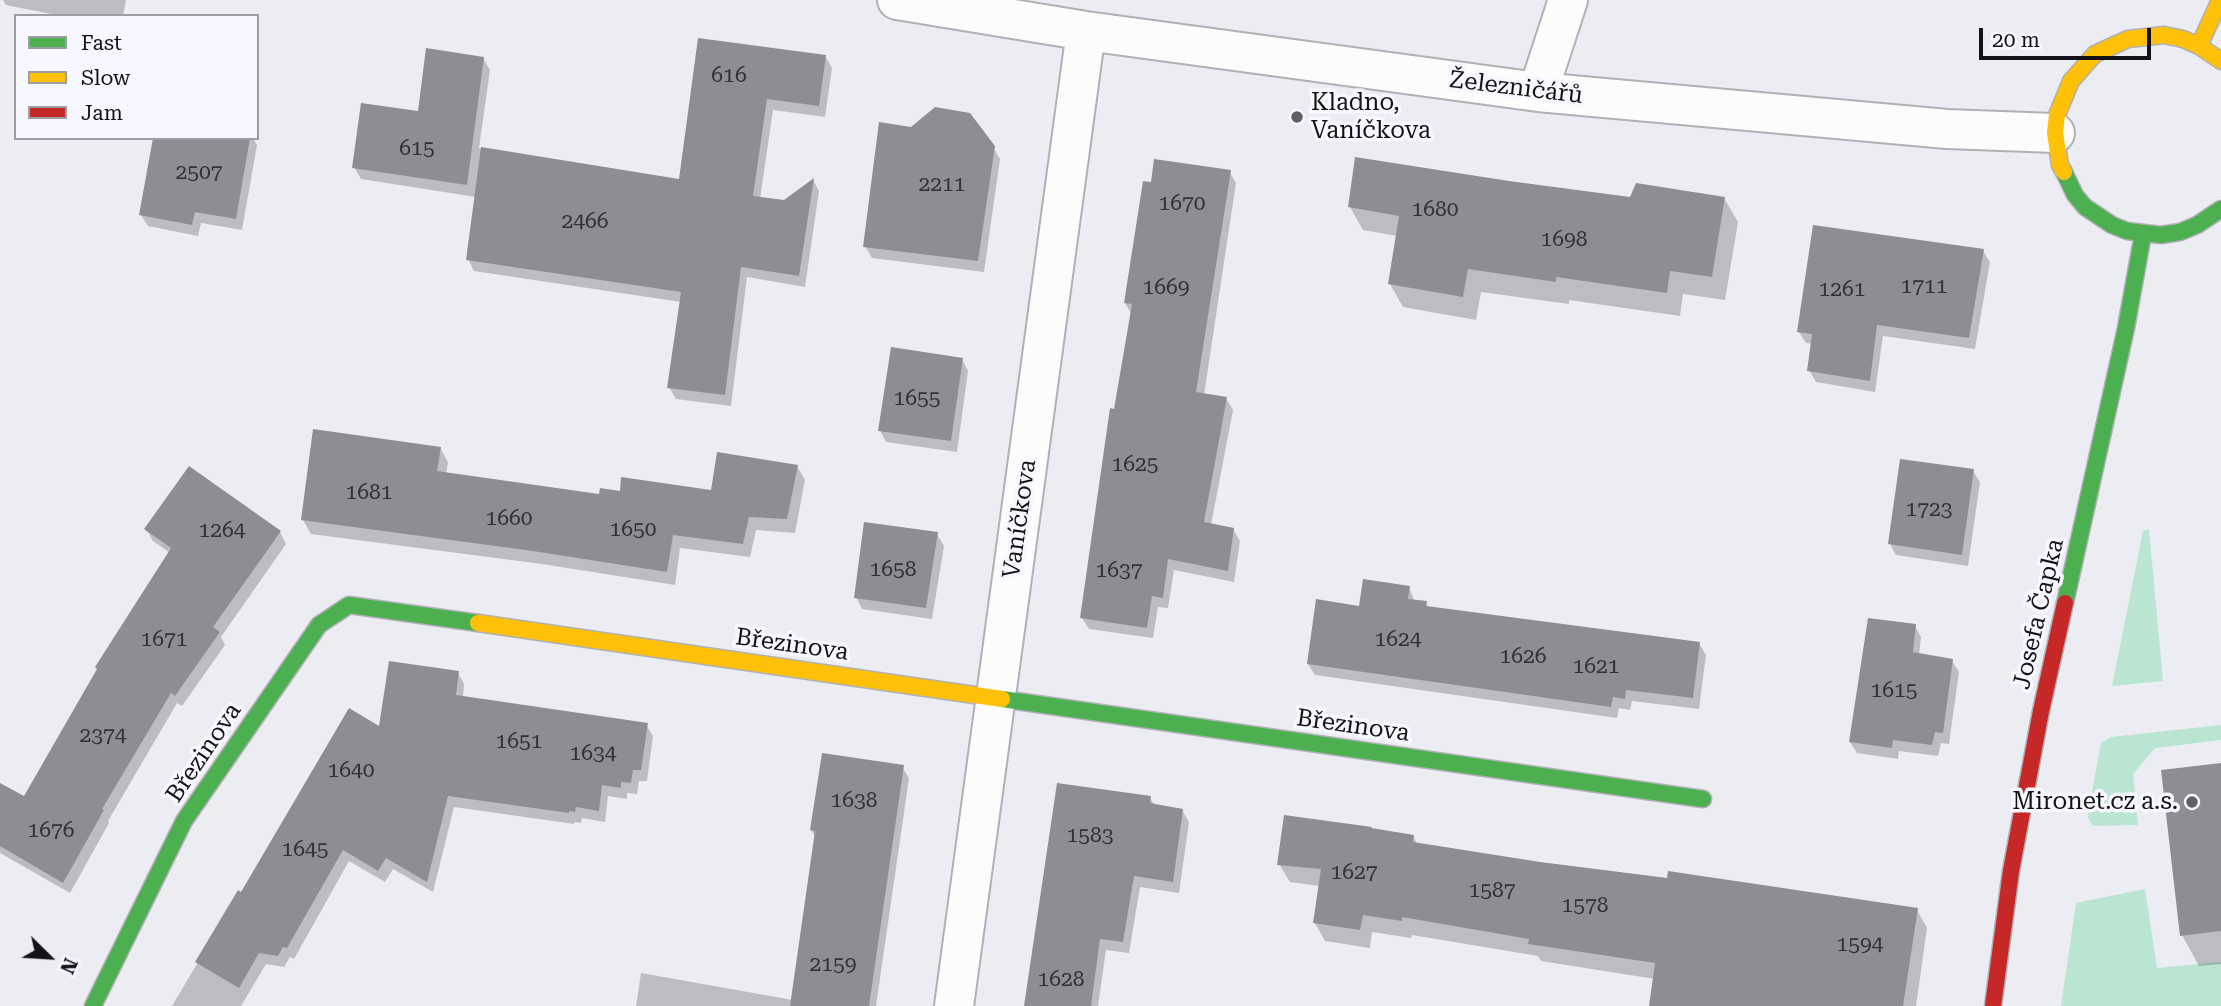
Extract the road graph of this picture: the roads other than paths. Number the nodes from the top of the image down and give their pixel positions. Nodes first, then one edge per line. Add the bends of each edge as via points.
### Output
1 (897, 0) edge
2 (1568, 0) edge
3 (2220, 0) edge
4 (1086, 32) junction
5 (2199, 46) junction
6 (2221, 61) edge
7 (1538, 92) junction
8 (2055, 133) junction
9 (2221, 209) edge
10 (2143, 234) junction
11 (996, 698) junction
12 (1703, 799) dead end
13 (93, 1006) edge
14 (954, 1006) edge
15 (1993, 1006) edge

1 - 4 street, Železničářů
2 - 7 street
3 - 5 street
4 - 7 street, Železničářů
4 - 11 street, Vaníčkova
5 - 6 street
5 - 8 street via 2174,37 2147,36 2095,54 2071,81
7 - 8 street, Železničářů via 1947,129
8 - 10 street via 2060,165 2085,207 2112,225
9 - 10 street via 2180,232
10 - 15 street, Josefa Čapka via 2041,712 2011,872
11 - 12 street, Březinova
11 - 13 street, Březinova via 349,605 319,625 184,821
11 - 14 street, Vaníčkova

